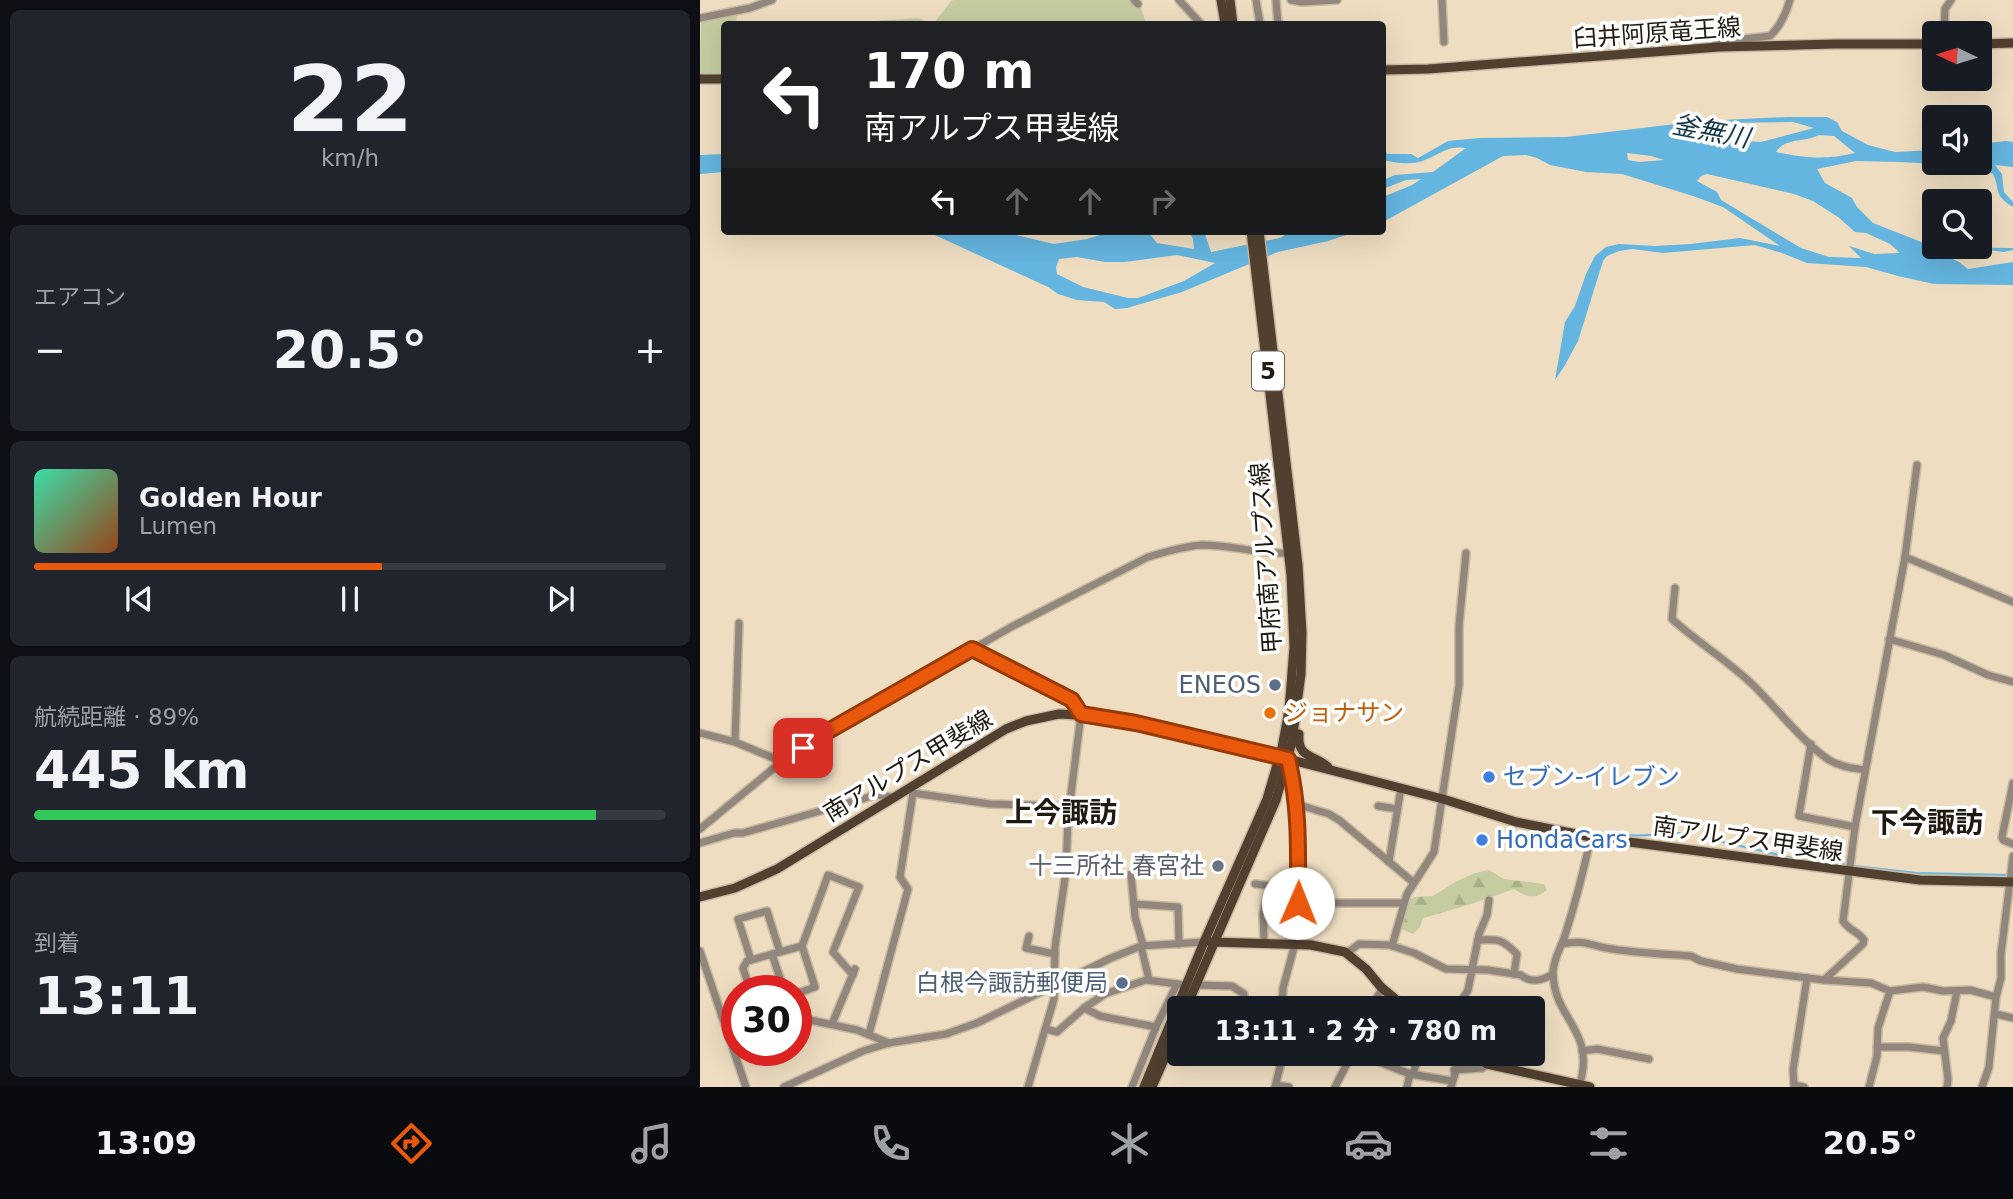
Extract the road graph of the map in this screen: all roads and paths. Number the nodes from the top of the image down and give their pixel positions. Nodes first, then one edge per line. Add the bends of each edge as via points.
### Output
1 (772, 0) edge
2 (1179, 0) edge
3 (1222, 0) edge
4 (1230, 0) edge
5 (1256, 0) edge
6 (1276, 0) edge
7 (1291, 0) edge
8 (1336, 0) edge
9 (1442, 0) edge
10 (1790, 0) edge
11 (1951, 0) edge
12 (700, 19) edge
13 (1198, 21) edge
14 (1225, 21) edge
15 (1233, 21) edge
16 (1260, 21) edge
17 (1278, 21) edge
18 (1944, 21) edge
19 (1444, 42) dead end
20 (2013, 43) edge
21 (1922, 44) edge
22 (1992, 44) edge
23 (1713, 47) junction
24 (1386, 70) edge
25 (700, 79) edge
26 (721, 79) edge
27 (1252, 235) edge
28 (1259, 235) edge
29 (1917, 466) dead end
30 (1288, 511) junction
31 (1293, 553) junction
32 (1466, 553) dead end
33 (1905, 556) junction
34 (1675, 588) dead end
35 (2013, 602) edge
36 (739, 623) dead end
37 (1889, 639) junction
38 (972, 649) junction
39 (2013, 682) edge
40 (1300, 683) junction
41 (1081, 714) junction
42 (700, 733) edge
43 (735, 742) junction
44 (1811, 744) junction
45 (1284, 758) junction
46 (783, 762) junction
47 (1865, 769) junction
48 (1332, 770) junction
49 (2013, 782) edge
50 (1401, 788) junction
51 (910, 790) junction
52 (893, 797) junction
53 (1443, 799) junction
54 (1296, 804) junction
55 (1069, 806) junction
56 (1378, 806) dead end
57 (1397, 810) junction
58 (1855, 827) junction
59 (700, 829) edge
60 (1591, 837) junction
61 (700, 843) edge
62 (2013, 844) edge
63 (2013, 856) edge
64 (1389, 862) junction
65 (1849, 872) junction
66 (1131, 874) dead end
67 (2012, 882) edge
68 (1413, 883) junction
69 (1255, 884) dead end
70 (1270, 886) junction
71 (1298, 890) junction
72 (700, 897) edge
73 (1489, 900) dead end
74 (1298, 903) junction
75 (1404, 903) junction
76 (1134, 904) junction
77 (1029, 936) dead end
78 (1478, 940) junction
79 (1209, 942) junction
80 (1264, 942) junction
81 (1179, 944) junction
82 (1296, 944) junction
83 (1562, 944) junction
84 (802, 946) junction
85 (1142, 946) junction
86 (1392, 946) junction
87 (700, 951) edge
88 (776, 953) junction
89 (1347, 953) junction
90 (1055, 954) junction
91 (751, 960) junction
92 (1471, 970) junction
93 (1514, 974) junction
94 (1553, 974) junction
95 (745, 975) edge
96 (781, 975) edge
97 (811, 975) edge
98 (1807, 978) junction
99 (1149, 980) junction
100 (1824, 980) junction
101 (1186, 984) junction
102 (1055, 986) junction
103 (1383, 988) junction
104 (1890, 991) junction
105 (1957, 991) junction
106 (1186, 996) edge
107 (1244, 996) edge
108 (1283, 996) edge
109 (1378, 996) edge
110 (1392, 996) edge
111 (1464, 996) edge
112 (1996, 997) junction
113 (1084, 1008) junction
114 (721, 1014) edge
115 (1996, 1014) junction
116 (2013, 1018) edge
117 (812, 1020) edge
118 (832, 1024) junction
119 (1156, 1027) junction
120 (1046, 1029) junction
121 (869, 1034) junction
122 (889, 1043) junction
123 (1877, 1047) junction
124 (1582, 1051) junction
125 (1944, 1051) junction
126 (1167, 1053) edge
127 (1649, 1059) dead end
128 (739, 1066) edge
129 (1279, 1066) edge
130 (1346, 1066) edge
131 (1390, 1066) edge
132 (1416, 1066) edge
133 (1456, 1066) edge
134 (1484, 1066) edge
135 (1496, 1066) edge
136 (1454, 1070) junction
137 (1410, 1074) junction
138 (1451, 1084) edge
139 (1276, 1086) edge
140 (1583, 1086) edge
141 (746, 1087) edge
142 (784, 1087) edge
143 (1028, 1087) edge
144 (1132, 1087) edge
145 (1144, 1087) edge
146 (1152, 1087) edge
147 (1289, 1087) edge
148 (1335, 1087) edge
149 (1407, 1087) edge
150 (1804, 1087) edge
151 (1869, 1087) edge
152 (1947, 1087) edge
153 (1982, 1087) edge

1 - 12 street
2 - 13 street
3 - 14 main road
4 - 15 main road
5 - 16 street
6 - 17 street
7 - 8 street
9 - 19 street
10 - 23 street via 1770,36 1716,41
11 - 18 street
20 - 22 main road
21 - 23 main road, 臼井阿原竜王線
23 - 24 main road, 臼井阿原竜王線
25 - 26 main road
27 - 30 main road, 甲府南アルプス線 / 5
28 - 30 main road, 甲府南アルプス線 / 5
29 - 33 street
30 - 31 main road, 甲府南アルプス線 / 5
31 - 38 street via 1200,545 1171,550 1102,578
31 - 40 main road, 甲府南アルプス線 / 5 via 1302,633
31 - 45 main road, 甲府南アルプス線 / 5 via 1294,647
32 - 53 street via 1459,685
33 - 35 street
33 - 37 street
34 - 44 street via 1672,619 1730,664
36 - 43 street
37 - 39 street
37 - 47 street
38 - 41 street via 1072,700
38 - 46 street via 816,738
40 - 45 main road, 甲府南アルプス線 / 5
40 - 48 main road via 1299,746
41 - 45 main road, 南アルプス甲斐線
41 - 51 main road, 南アルプス甲斐線 via 1045,716 1006,729
41 - 55 street
42 - 43 street
43 - 46 street
44 - 47 street via 1839,765
44 - 58 street via 1799,816
45 - 48 main road, 南アルプス甲斐線
45 - 54 street
45 - 79 main road, 甲府南アルプス線 / 5
46 - 59 street
47 - 58 street
48 - 50 main road, 南アルプス甲斐線
49 - 62 street via 2002,837
50 - 53 main road, 南アルプス甲斐線
50 - 57 street
51 - 52 main road, 南アルプス甲斐線
51 - 55 street via 990,804
51 - 121 street via 900,877 908,889
52 - 61 street via 876,795
52 - 72 main road, 南アルプス甲斐線 via 777,869 735,888
53 - 60 main road, 南アルプス甲斐線 via 1516,822
53 - 68 street via 1434,852
54 - 64 street via 1339,820
54 - 71 street
55 - 90 street
56 - 57 street
57 - 64 street
58 - 65 street
60 - 65 main road, 南アルプス甲斐線
60 - 83 street
63 - 67 street
64 - 68 street
65 - 67 main road, 南アルプス甲斐線 via 1920,880
65 - 100 street via 1843,921 1860,934 1864,944
66 - 76 street
67 - 112 street
68 - 75 street
69 - 70 street
70 - 71 street
70 - 80 street via 1263,914
71 - 74 street
73 - 78 street
74 - 75 street
74 - 82 street
75 - 86 street
76 - 81 street via 1178,907
76 - 85 street
77 - 90 street via 1026,948
78 - 92 street
78 - 93 street via 1505,942 1517,954
79 - 80 main road
79 - 81 street
79 - 101 main road, 甲府南アルプス線
80 - 82 main road
81 - 85 street
82 - 89 main road
82 - 108 street
83 - 94 street
83 - 98 street via 1590,943 1691,956 1737,969
84 - 88 street
84 - 97 street
84 - 118 street via 828,875 859,887 834,952 854,972
85 - 99 street
85 - 102 street
86 - 89 street via 1359,944
86 - 92 street via 1446,969
87 - 114 street
88 - 91 street
88 - 91 street via 767,911 738,919
88 - 96 street
89 - 103 main road
90 - 102 street
91 - 95 street via 743,968
92 - 93 street
92 - 111 street
93 - 94 street via 1540,981
94 - 124 street via 1559,1003
98 - 100 street
98 - 150 street via 1793,1070 1794,1085
99 - 101 street
99 - 113 street via 1105,994
100 - 104 street via 1871,983
101 - 106 main road
101 - 107 street via 1232,986
101 - 119 street
101 - 145 main road
102 - 120 street
102 - 122 street via 957,1030
103 - 109 street
103 - 110 main road
104 - 105 street via 1923,987
104 - 123 street
105 - 112 street
105 - 125 street via 1943,1038
112 - 115 street
113 - 119 street via 1100,1016
113 - 120 street via 1056,1032
115 - 116 street
115 - 153 street
117 - 118 street
118 - 121 street
119 - 144 street
120 - 143 street
121 - 122 street
122 - 142 street via 832,1063
123 - 125 street
123 - 151 street
124 - 127 street via 1597,1049
124 - 140 street
125 - 152 street
126 - 146 main road
128 - 141 street
129 - 139 street
130 - 148 street
131 - 137 street
132 - 137 street
133 - 136 street
134 - 136 street
135 - 140 main road
136 - 138 street
137 - 138 street
137 - 149 street
139 - 147 street

